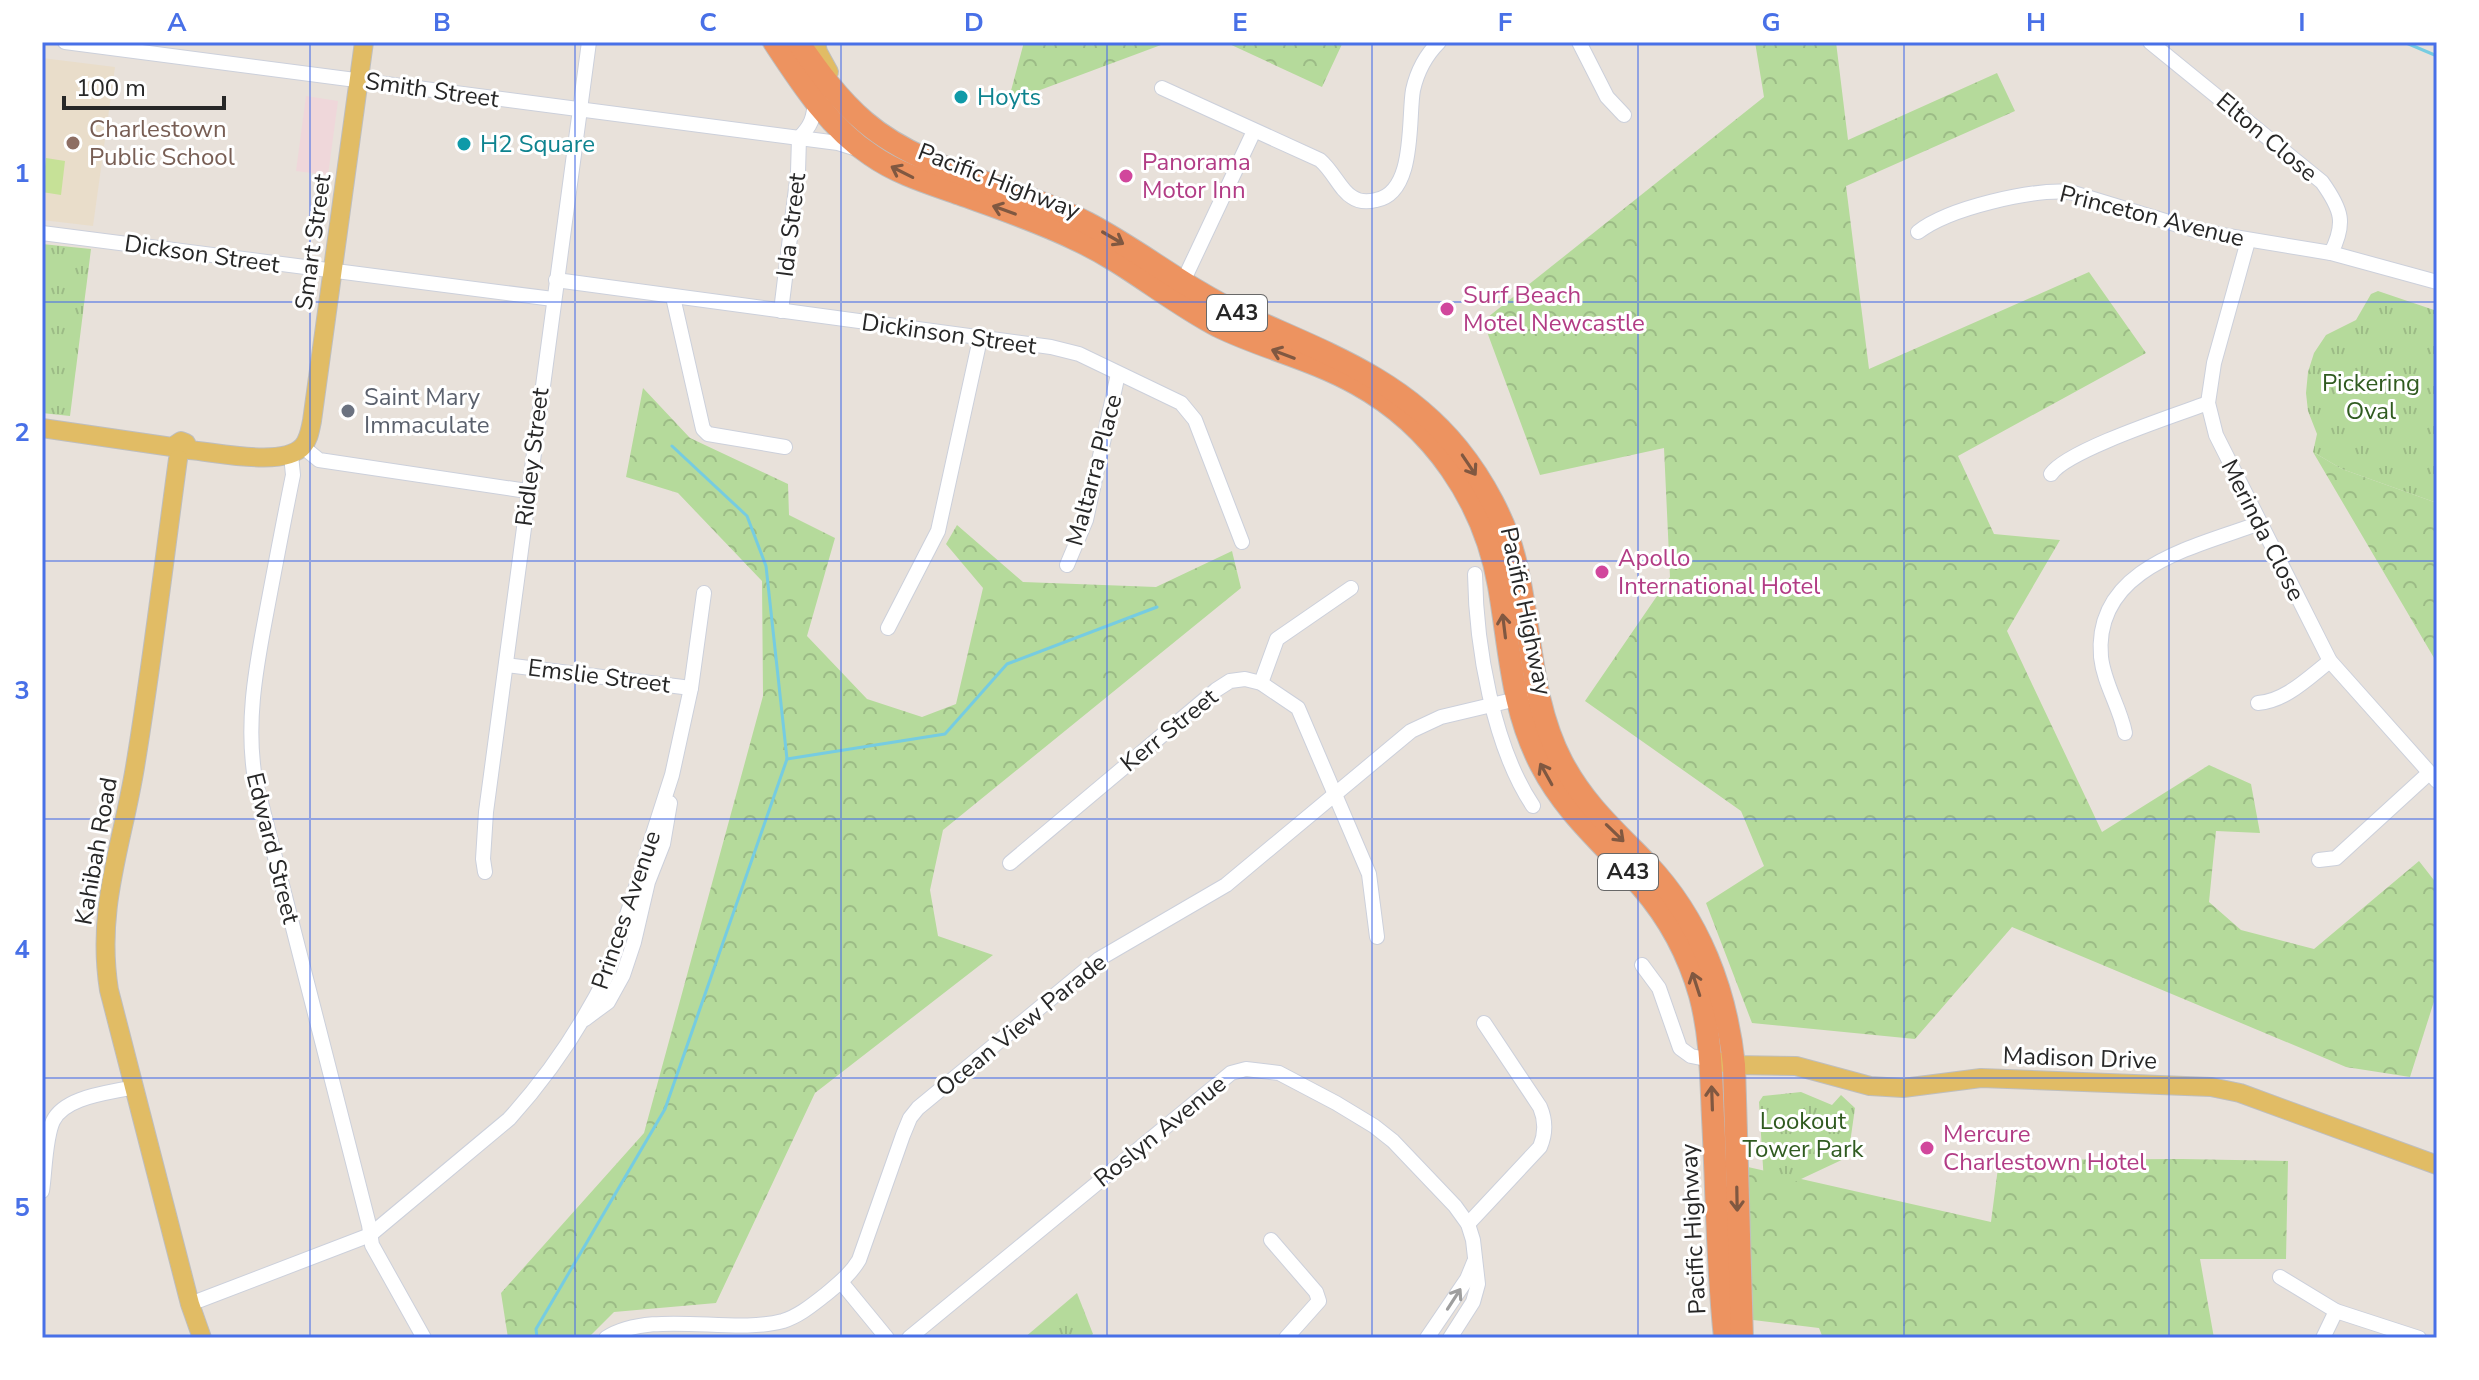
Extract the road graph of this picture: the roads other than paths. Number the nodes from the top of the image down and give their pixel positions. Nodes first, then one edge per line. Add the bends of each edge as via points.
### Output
1 (65, 42) edge
2 (364, 42) edge
3 (589, 42) edge
4 (774, 42) edge
5 (798, 42) edge
6 (816, 42) edge
7 (1439, 42) edge
8 (1579, 42) edge
9 (2150, 42) edge
10 (359, 80) junction
11 (1162, 88) dead end
12 (815, 100) junction
13 (846, 104) junction
14 (580, 110) junction
15 (1624, 115) dead end
16 (1254, 131) junction
17 (799, 138) junction
18 (865, 151) junction
19 (1918, 232) dead end
20 (42, 233) edge
21 (2248, 241) junction
22 (2331, 253) junction
23 (333, 272) junction
24 (556, 280) junction
25 (2437, 282) edge
26 (1179, 291) junction
27 (673, 297) junction
28 (553, 299) junction
29 (781, 311) junction
30 (980, 339) junction
31 (1118, 374) junction
32 (2208, 403) junction
33 (42, 428) edge
34 (785, 447) dead end
35 (297, 451) junction
36 (180, 452) junction
37 (2051, 474) dead end
38 (527, 491) junction
39 (2260, 523) junction
40 (1242, 542) dead end
41 (1067, 565) dead end
42 (1475, 574) dead end
43 (1351, 588) dead end
44 (704, 593) dead end
45 (888, 628) dead end
46 (2330, 661) junction
47 (506, 665) junction
48 (1261, 683) junction
49 (691, 688) junction
50 (1526, 696) junction
51 (2258, 703) dead end
52 (1492, 705) junction
53 (2125, 733) dead end
54 (2433, 777) edge
55 (1335, 794) junction
56 (1533, 806) dead end
57 (2319, 860) dead end
58 (1010, 863) dead end
59 (485, 872) dead end
60 (1377, 937) dead end
61 (1642, 965) dead end
62 (1484, 1023) dead end
63 (1722, 1062) junction
64 (134, 1087) junction
65 (2437, 1165) edge
66 (42, 1191) edge
67 (1468, 1224) junction
68 (370, 1235) junction
69 (1271, 1240) dead end
70 (1476, 1258) junction
71 (2280, 1277) dead end
72 (841, 1282) junction
73 (190, 1304) junction
74 (2336, 1311) junction
75 (202, 1338) edge
76 (424, 1338) edge
77 (606, 1338) edge
78 (887, 1338) edge
79 (909, 1338) edge
80 (1286, 1338) edge
81 (1427, 1338) edge
82 (1450, 1338) edge
83 (1725, 1338) edge
84 (1742, 1338) edge
85 (2323, 1338) edge
86 (2419, 1338) edge

1 - 10 street, Smith Street
2 - 10 main road, Smart Street
3 - 14 street, Ridley Street
4 - 12 highway, Pacific Highway / A43
5 - 13 highway, Pacific Highway / A43
6 - 13 main road
7 - 16 street via 1420,68 1413,91 1403,171 1382,199 1366,202 1351,197 1320,160
8 - 15 street via 1607,97
9 - 22 street, Elton Close via 2322,182 2341,217
10 - 14 street, Smith Street
10 - 23 main road, Smart Street
11 - 16 street
12 - 17 street via 810,127
12 - 18 highway, Pacific Highway / A43
13 -> 26 highway, Pacific Highway / A43 via 906,149 1055,208 1132,249
14 - 17 street, Smith Street
14 - 24 street, Ridley Street
16 - 26 street
17 - 18 street, Smith Street
17 - 29 street, Ida Street
26 -> 18 highway, Pacific Highway / A43 via 1037,221 916,179
19 - 21 street, Princeton Avenue via 1956,213 2050,190
20 - 23 street, Dickson Street
21 - 22 street, Princeton Avenue
21 - 32 street, Merinda Close
22 - 25 street, Princeton Avenue
23 - 28 street, Dickson Street
23 - 35 main road, Smart Street via 312,421
24 - 27 street, Dickinson Street
24 - 28 street, Ridley Street
26 - 50 highway, Pacific Highway / A43 via 1356,365 1434,422 1456,447 1488,496 1514,557
27 - 29 street, Dickinson Street
27 - 34 street via 703,429
28 - 38 street, Ridley Street
29 - 30 street, Dickinson Street
30 - 31 street, Dickinson Street via 1079,354
30 - 45 street via 938,531
31 - 40 street, Dickinson Street via 1188,410
31 - 41 street, Maltarra Place via 1086,520
32 - 37 street via 2079,453
32 - 39 street, Merinda Close via 2216,435
33 - 36 main road
35 - 36 main road via 258,457
35 - 38 street via 319,460
35 - 68 street, Edward Street via 259,651 249,748
36 - 64 main road, Kahibah Road via 138,751 105,913 105,966
38 - 47 street, Ridley Street
39 - 46 street, Merinda Close
39 - 53 street via 2159,561 2118,595 2109,610 2101,657
42 - 52 street, Pacific Highway
43 - 48 street via 1277,639
44 - 49 street, Princes Avenue
46 - 51 street via 2289,692
46 - 54 street, Merinda Close
47 - 49 street, Emslie Street
47 - 59 street, Ridley Street via 486,812
48 - 55 street via 1298,708
48 - 58 street, Kerr Street via 1230,681 1216,690
49 - 68 street, Princes Avenue via 672,775 609,971 581,1022 509,1119
50 - 52 street, Ocean View Parade
50 - 63 highway, Pacific Highway / A43 via 1575,785 1667,889 1697,936 1724,1005
52 - 55 street, Ocean View Parade via 1426,722
52 - 56 street, Pacific Highway via 1514,773
54 - 57 street via 2336,858
55 - 60 street via 1369,874
55 - 72 street, Ocean View Parade via 1226,885 1099,959 918,1108 903,1135 859,1260
61 - 63 street via 1659,988 1680,1048 1691,1056
62 - 67 street via 1540,1107 1544,1136 1540,1147
63 - 65 main road, Madison Drive via 1796,1066 1870,1086 1903,1088 1981,1078 2211,1087
83 -> 63 highway, Pacific Highway / A43
63 -> 84 highway, Pacific Highway / A43
64 - 66 street via 61,1111 53,1121
64 - 73 main road, Kahibah Road
67 - 70 street, Roslyn Avenue
67 - 79 street, Roslyn Avenue via 1411,1157 1374,1126 1279,1073 1246,1069 1231,1073
68 - 73 street, Princes Avenue
68 - 76 street, Edward Street
69 - 80 street via 1319,1301
81 -> 70 street
70 - 82 street, Roslyn Avenue via 1473,1302
71 - 74 street
72 - 77 street, Ocean View Parade via 797,1316 782,1321 638,1326
72 - 78 street
73 - 75 main road, Kahibah Road
74 - 85 street
74 - 86 street

